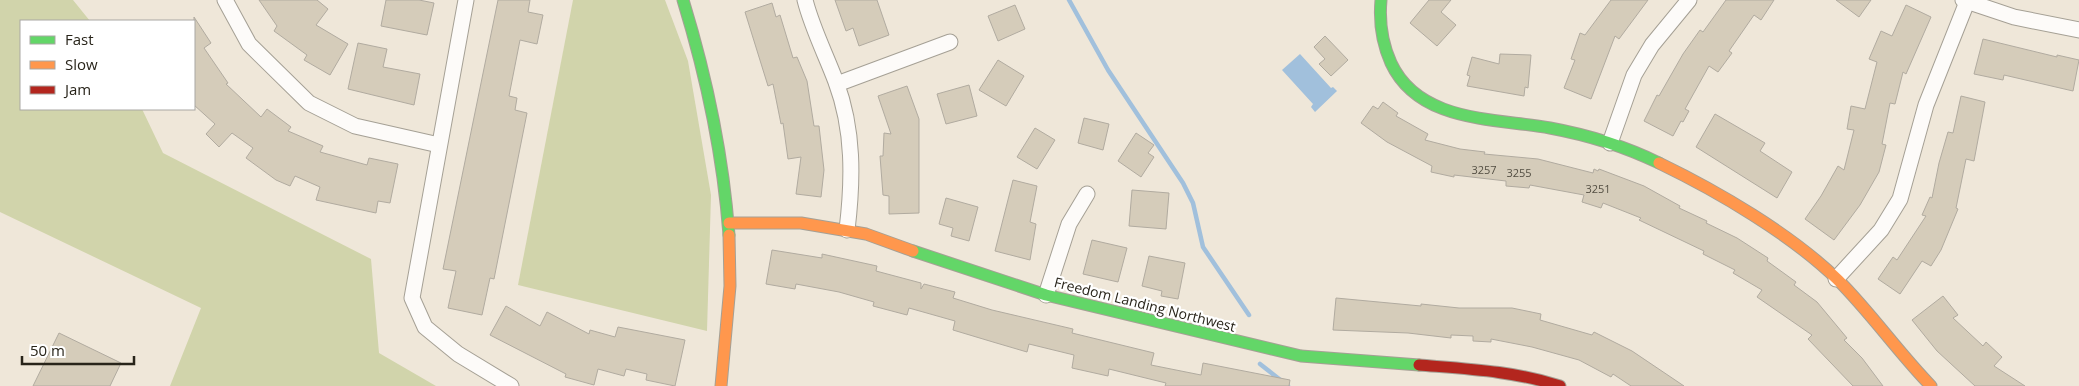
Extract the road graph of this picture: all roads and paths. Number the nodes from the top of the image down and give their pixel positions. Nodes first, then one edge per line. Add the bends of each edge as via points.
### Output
1 (225, 0) edge
2 (466, 0) edge
3 (683, 0) edge
4 (804, 0) edge
5 (1381, 0) edge
6 (1689, 0) edge
7 (1965, 1) edge
8 (2079, 30) edge
9 (950, 42) dead end
10 (837, 84) junction
11 (1610, 143) junction
12 (439, 145) junction
13 (1086, 194) dead end
14 (729, 223) junction
15 (847, 230) junction
16 (1836, 279) junction
17 (1046, 295) junction
18 (511, 386) edge
19 (721, 386) edge
20 (1560, 386) edge
21 (1931, 386) edge

1 - 12 street via 249,44 308,103 355,126
2 - 12 street
3 - 14 street via 712,99 722,151
4 - 10 street
5 - 11 street via 1380,25 1389,57 1418,96 1468,118 1541,126
6 - 11 street via 1652,45 1634,75
7 - 8 street via 2014,17
7 - 16 street via 1926,105 1900,198 1881,230
9 - 10 street
10 - 15 street via 850,134 852,157
11 - 16 street via 1677,172 1769,226
12 - 18 street via 412,298 425,328 458,354
13 - 17 street via 1069,224
14 - 15 street, Freedom Landing Northwest via 801,223
14 - 19 street via 729,307
15 - 17 street, Freedom Landing Northwest
16 - 21 street
17 - 20 street, Freedom Landing Northwest via 1301,356 1504,372

